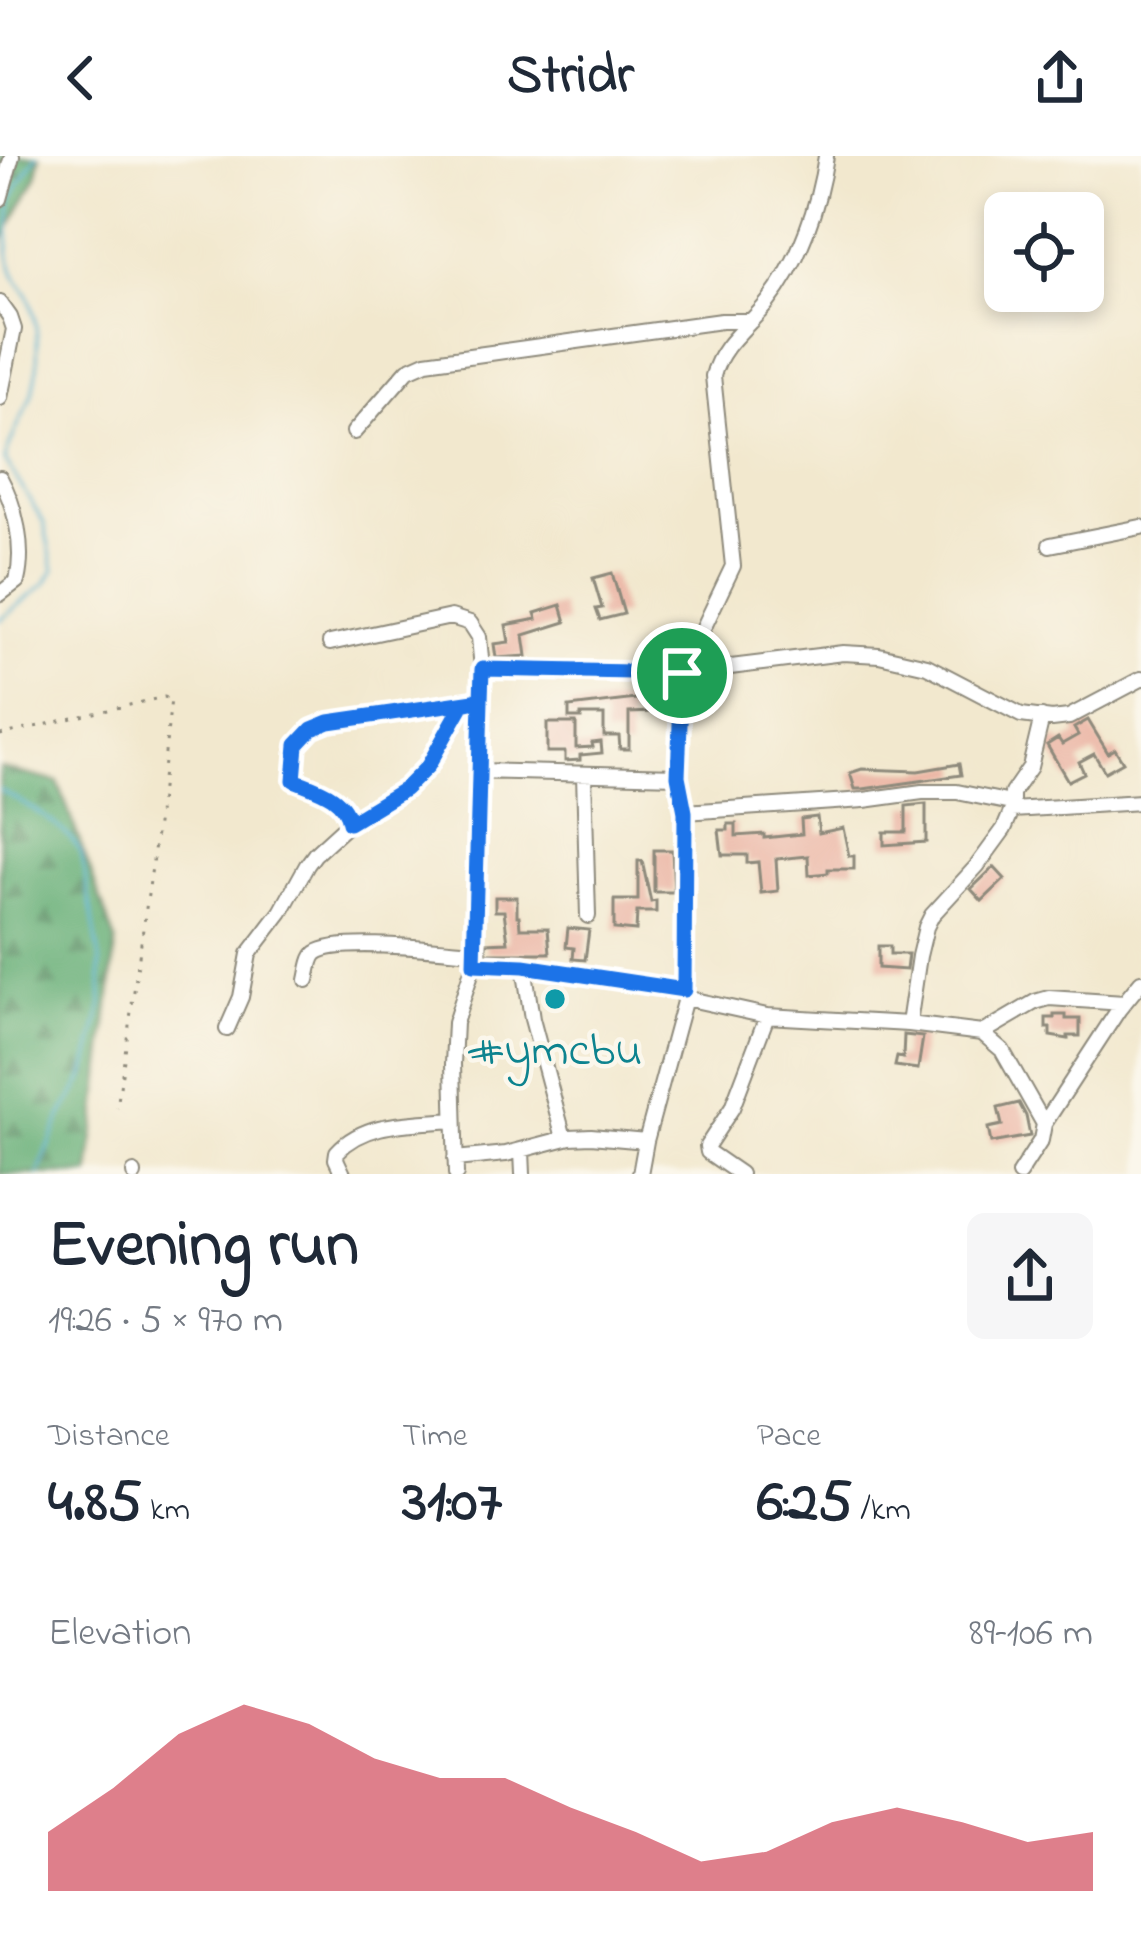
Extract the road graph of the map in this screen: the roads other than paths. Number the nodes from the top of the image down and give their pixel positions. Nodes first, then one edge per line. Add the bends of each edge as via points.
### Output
1 (12, 156) edge
2 (826, 156) edge
3 (0, 199) edge
4 (0, 303) edge
5 (751, 321) junction
6 (0, 398) edge
7 (355, 432) dead end
8 (0, 478) edge
9 (1141, 527) edge
10 (1050, 545) dead end
11 (0, 594) edge
12 (330, 643) dead end
13 (482, 669) junction
14 (682, 673) junction
15 (1141, 679) edge
16 (481, 700) junction
17 (463, 704) junction
18 (1042, 717) junction
19 (478, 770) junction
20 (584, 774) junction
21 (678, 776) junction
22 (1141, 802) edge
23 (1012, 806) junction
24 (685, 812) junction
25 (349, 823) junction
26 (588, 916) dead end
27 (474, 958) junction
28 (524, 966) junction
29 (308, 980) dead end
30 (1141, 982) edge
31 (685, 994) junction
32 (1124, 1003) junction
33 (766, 1016) junction
34 (909, 1024) junction
35 (227, 1030) dead end
36 (982, 1034) junction
37 (453, 1120) junction
38 (1044, 1124) junction
39 (564, 1138) junction
40 (646, 1142) junction
41 (522, 1151) junction
42 (456, 1166) edge
43 (343, 1174) edge
44 (523, 1174) edge
45 (640, 1174) edge
46 (740, 1174) edge
47 (1019, 1174) edge

1 - 3 street
2 - 5 street via 808,230
4 - 6 street via 14,329
5 - 7 street via 426,362 408,370
5 - 14 street via 713,376 734,566
8 - 11 street via 20,552 17,581
9 - 10 street
12 - 13 street via 459,617 475,628
13 - 14 street
13 - 16 street
14 - 18 street via 879,655 927,666 1021,715
14 - 21 street
15 - 18 street via 1070,717
16 - 17 street
16 - 19 street
17 - 25 street via 428,766
17 - 25 street via 329,722 307,733 294,752 294,780 338,801
18 - 23 street
19 - 20 street
19 - 27 street
20 - 21 street
20 - 26 street
21 - 24 street
22 - 23 street
23 - 24 street via 922,792
23 - 34 street via 991,848 926,927
24 - 31 street
25 - 35 street via 315,854 254,946
27 - 28 street
27 - 29 street via 352,945 316,952
27 - 37 street via 454,1024
28 - 31 street
28 - 39 street
30 - 32 street
31 - 33 street
31 - 40 street
32 - 36 street via 1035,1001
32 - 38 street
33 - 34 street
33 - 46 street via 732,1108 707,1146
34 - 36 street
36 - 38 street via 1002,1050
37 - 42 street
37 - 43 street via 355,1136 337,1152
38 - 47 street
39 - 40 street
39 - 41 street
40 - 45 street
41 - 42 street
41 - 44 street

